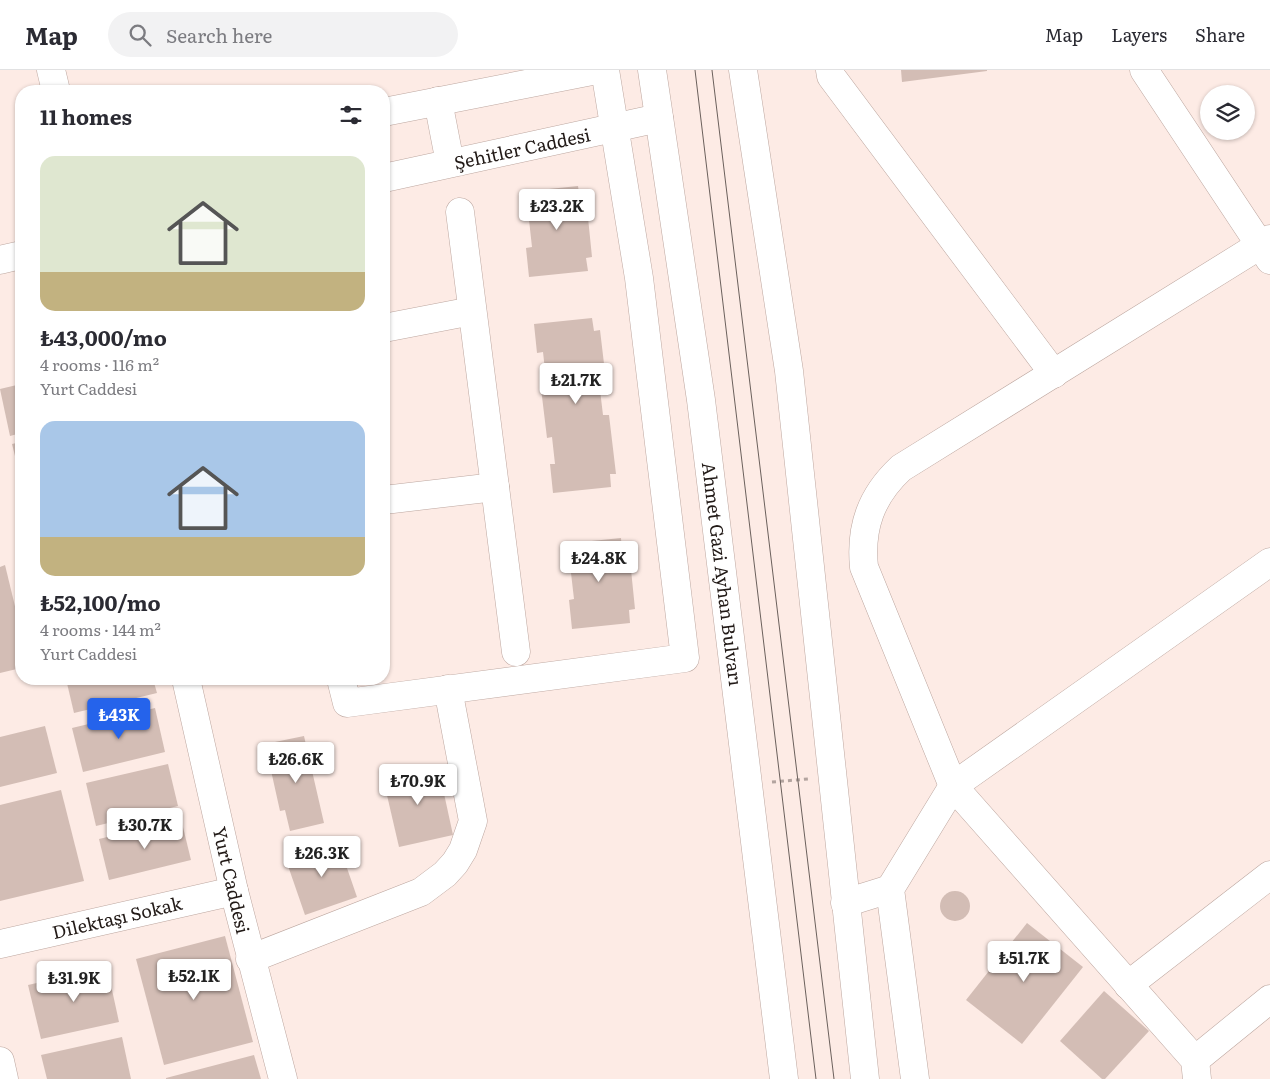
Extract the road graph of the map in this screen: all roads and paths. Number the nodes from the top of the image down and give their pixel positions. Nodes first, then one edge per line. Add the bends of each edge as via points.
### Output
1 (51, 70) edge
2 (597, 70) edge
3 (605, 70) edge
4 (652, 70) edge
5 (743, 70) edge
6 (830, 70) edge
7 (1144, 70) edge
8 (55, 85) edge
9 (438, 101) junction
10 (390, 111) edge
11 (660, 118) junction
12 (614, 128) junction
13 (450, 164) junction
14 (390, 177) edge
15 (460, 212) dead end
16 (1267, 248) edge
17 (15, 257) edge
18 (0, 260) edge
19 (472, 311) junction
20 (390, 327) edge
21 (1054, 374) junction
22 (495, 486) junction
23 (390, 499) edge
24 (1270, 562) edge
25 (516, 652) dead end
26 (187, 685) edge
27 (342, 685) edge
28 (448, 689) junction
29 (831, 778) junction
30 (749, 783) junction
31 (953, 786) junction
32 (1270, 875) edge
33 (890, 889) junction
34 (234, 891) junction
35 (845, 903) junction
36 (0, 944) edge
37 (250, 959) junction
38 (1128, 985) junction
39 (1270, 999) edge
40 (0, 1061) edge
41 (1196, 1070) edge
42 (4, 1079) edge
43 (283, 1079) edge
44 (784, 1079) edge
45 (865, 1079) edge
46 (915, 1079) edge

1 - 8 street
2 - 9 street
3 - 12 street
4 - 11 street, Ahmet Gazi Ayhan Bulvarı
5 - 29 street via 789,370
6 - 21 street via 831,76
7 - 16 street
9 - 10 street
9 - 13 street
11 - 12 street, Şehitler Caddesi
11 - 30 street, Ahmet Gazi Ayhan Bulvarı via 701,400
12 - 13 street, Şehitler Caddesi
12 - 28 street via 639,278 685,658
13 - 14 street, Şehitler Caddesi
15 - 19 street
16 - 21 street
17 - 18 street
19 - 20 street
19 - 22 street
21 - 31 street via 900,468 879,492 866,521 864,568
22 - 23 street
22 - 25 street
24 - 31 street
26 - 34 street, Yurt Caddesi
27 - 28 street via 347,704
28 - 37 street via 473,821 455,863 421,892
29 - 30 path
29 - 35 street
30 - 44 street, Ahmet Gazi Ayhan Bulvarı
31 - 33 street
31 - 38 street
32 - 38 street
33 - 35 street
33 - 46 street
34 - 36 street, Dilektaşı Sokak
34 - 37 street, Yurt Caddesi
35 - 45 street
37 - 43 street, Yurt Caddesi
38 - 41 street
39 - 41 street
40 - 42 street

